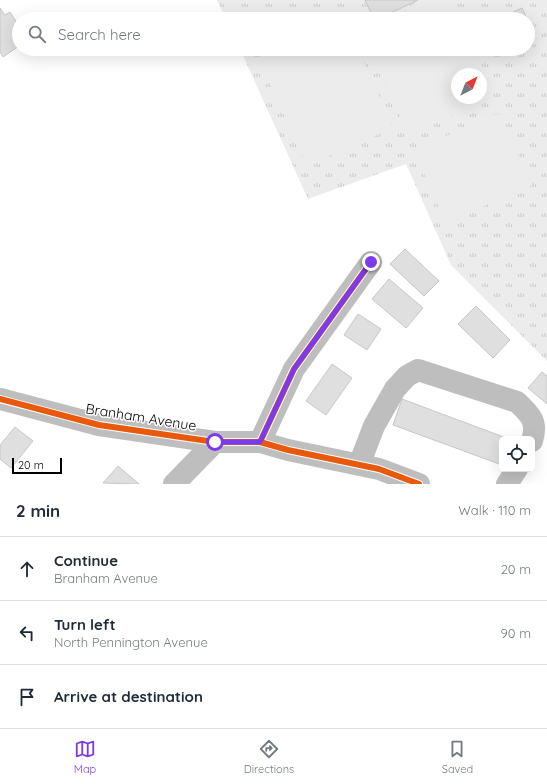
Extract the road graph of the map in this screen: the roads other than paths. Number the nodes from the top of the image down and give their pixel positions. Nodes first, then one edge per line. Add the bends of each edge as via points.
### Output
1 (371, 262) dead end
2 (0, 399) edge
3 (533, 436) edge
4 (215, 442) junction
5 (260, 442) junction
6 (359, 465) junction
7 (515, 472) edge
8 (174, 484) edge
9 (419, 484) edge
10 (508, 484) edge

1 - 5 street via 294,369
2 - 4 street, Branham Avenue via 99,425
3 - 6 street via 535,425 518,402 418,370 406,376 395,389 374,426
4 - 5 street, Branham Avenue
4 - 8 street
5 - 6 street, Branham Avenue
6 - 9 street, Branham Avenue via 379,469
7 - 10 street

